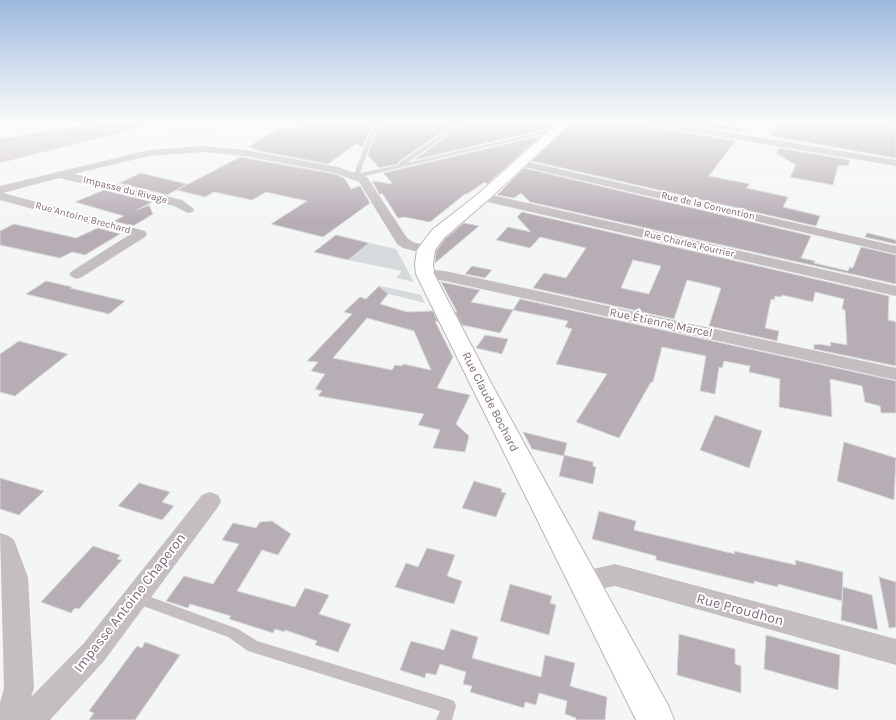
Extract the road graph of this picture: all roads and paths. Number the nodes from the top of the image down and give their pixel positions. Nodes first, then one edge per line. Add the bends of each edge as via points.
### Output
1 (142, 155) edge
2 (254, 155) edge
3 (364, 155) edge
4 (415, 155) edge
5 (446, 155) edge
6 (530, 155) edge
7 (846, 155) edge
8 (520, 163) junction
9 (896, 163) edge
10 (396, 167) junction
11 (60, 174) junction
12 (356, 176) junction
13 (0, 190) edge
14 (0, 196) edge
15 (483, 197) junction
16 (188, 209) dead end
17 (896, 250) edge
18 (426, 262) junction
19 (77, 274) dead end
20 (896, 291) edge
21 (896, 374) edge
22 (210, 500) dead end
23 (0, 543) edge
24 (584, 581) junction
25 (136, 597) junction
26 (896, 652) edge
27 (10, 720) edge
28 (30, 720) edge
29 (444, 720) edge
30 (656, 720) edge

1 - 11 street
2 - 12 street via 338,170
3 - 12 lane
4 - 10 lane
5 - 10 lane
6 - 8 main road
7 - 9 street
8 - 15 main road
8 - 17 street, Rue de la Convention
10 - 12 lane
11 - 13 street
11 - 16 street, Impasse du Rivage via 178,203
12 - 18 street, Rue Étienne Marcel via 363,180 402,241
14 - 19 street, Rue Antoine Brechard via 140,234
15 - 18 main road via 438,234
15 - 20 street, Rue Charles Fourrier
18 - 21 street, Rue Étienne Marcel via 453,278
18 - 24 main road, Rue Claude Bochard via 480,383
22 - 25 street, Impasse Antoine Chaperon
23 - 27 street via 5,547 15,577 19,688
24 - 26 street, Rue Proudhon via 615,575
24 - 30 main road, Rue Claude Bochard
25 - 28 street, Impasse Antoine Chaperon via 94,652
25 - 29 lane via 233,633 253,646 449,706

